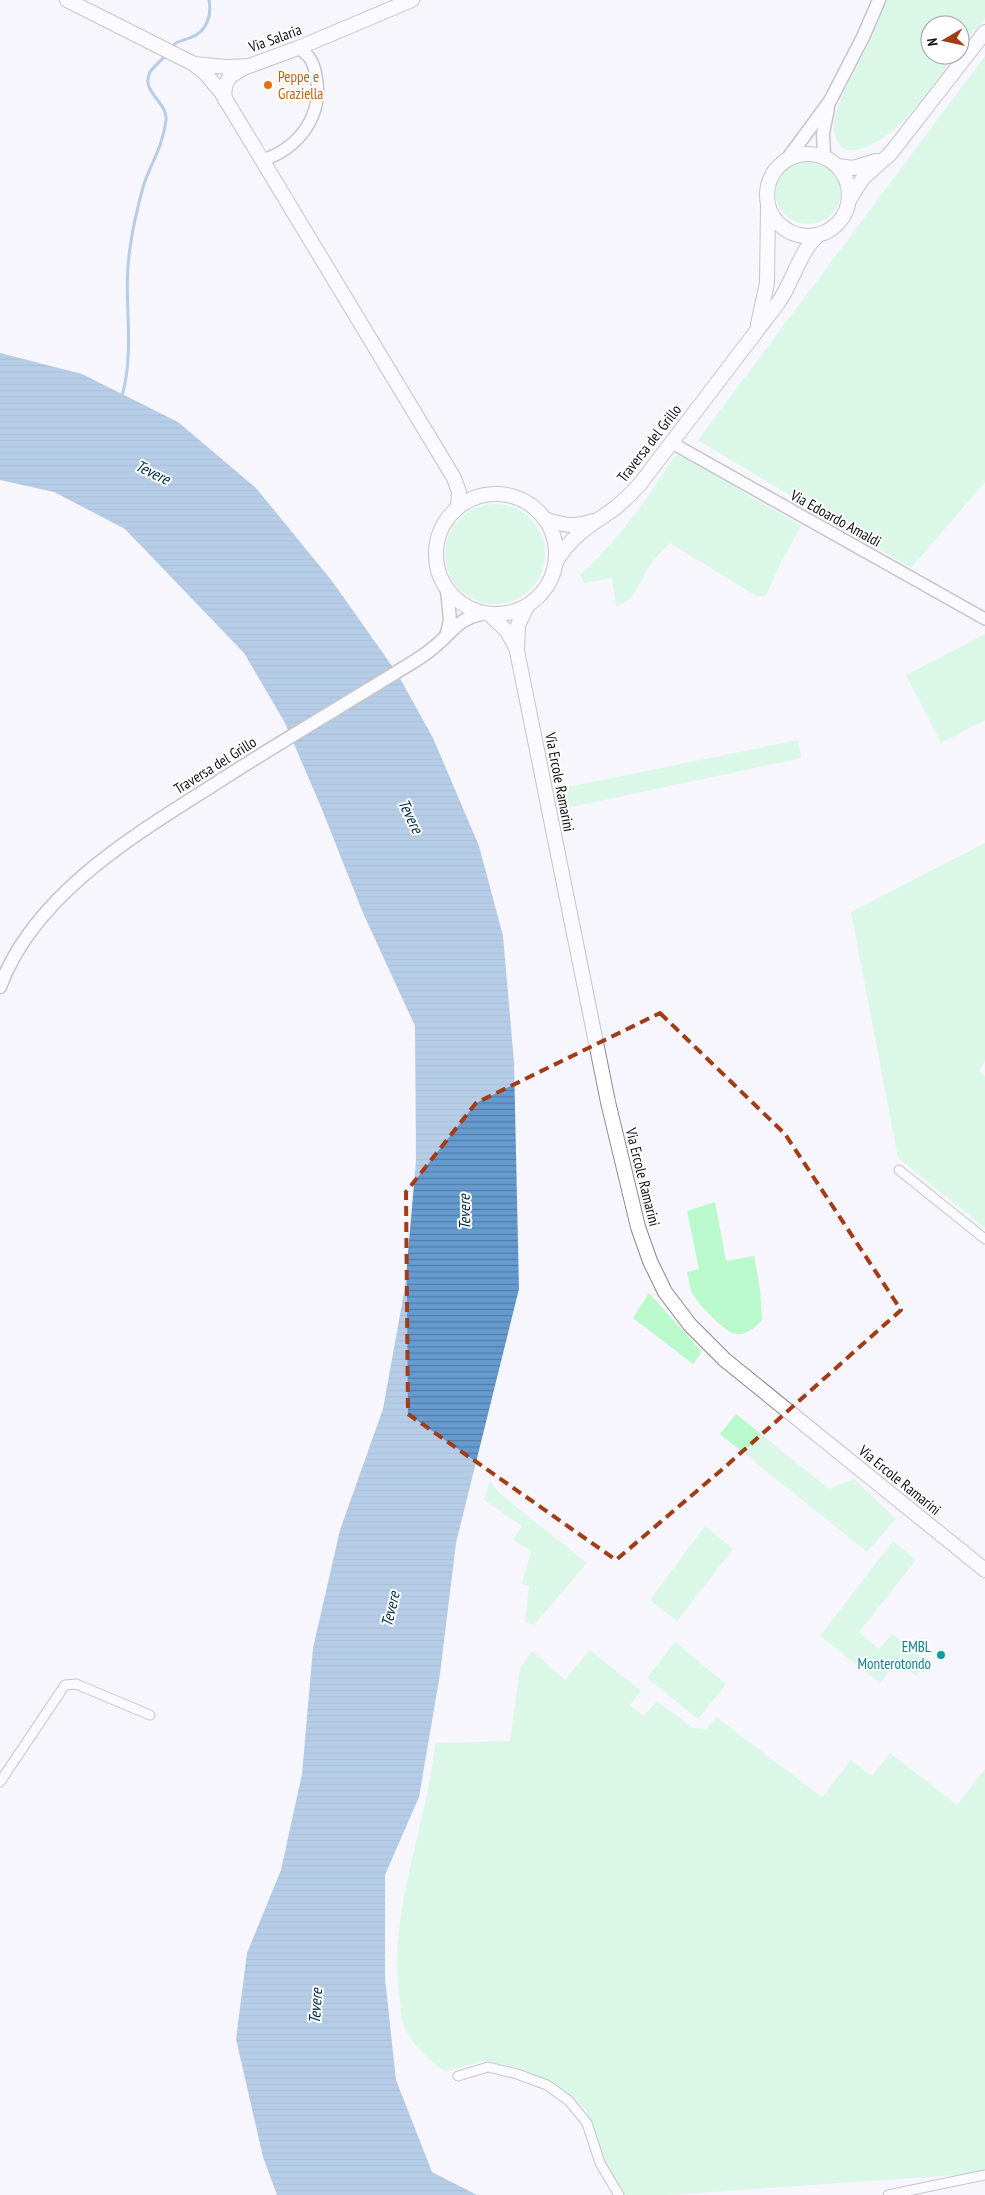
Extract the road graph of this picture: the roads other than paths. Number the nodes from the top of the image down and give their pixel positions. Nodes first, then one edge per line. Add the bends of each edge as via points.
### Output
1 (67, 0) edge
2 (412, 0) edge
3 (879, 0) edge
4 (985, 32) edge
5 (298, 48) junction
6 (191, 63) junction
7 (249, 66) junction
8 (226, 100) junction
9 (830, 101) junction
10 (890, 154) junction
11 (824, 156) junction
12 (788, 158) junction
13 (262, 160) junction
14 (838, 166) junction
15 (848, 202) junction
16 (768, 206) junction
17 (818, 235) junction
18 (755, 332) junction
19 (672, 443) junction
20 (458, 506) junction
21 (600, 518) junction
22 (545, 519) junction
23 (556, 562) junction
24 (447, 590) junction
25 (527, 606) junction
26 (487, 613) junction
27 (985, 619) edge
28 (446, 636) junction
29 (517, 650) junction
30 (0, 988) edge
31 (899, 1170) dead end
32 (985, 1239) edge
33 (985, 1570) edge
34 (150, 1716) dead end
35 (0, 1782) edge
36 (458, 2076) dead end
37 (985, 2175) edge
38 (619, 2195) edge
39 (888, 2195) edge

1 - 6 main road, Via Salaria
2 - 5 main road, Via Salaria
3 - 9 main road
4 - 10 main road
5 - 7 main road, Via Salaria
5 - 13 street via 308,55 315,68 319,91 317,109 294,142
6 - 7 main road, Via Salaria
6 - 8 main road via 210,79
7 - 8 main road via 233,74 226,82 223,88
8 - 13 main road
9 - 11 main road via 823,133
9 - 12 main road
10 - 14 main road via 860,167
10 - 15 main road via 863,178
11 - 12 main road via 812,153
11 - 14 main road
12 - 16 main road via 769,179 766,192
13 - 20 main road via 454,478 458,488
14 - 15 main road via 849,189
15 - 17 main road via 838,222
16 - 17 main road via 774,218 788,230 806,236
16 - 18 main road, Traversa del Grillo via 767,283
17 - 18 main road, Traversa del Grillo via 802,255 783,296
18 - 19 main road, Traversa del Grillo
19 - 21 main road, Traversa del Grillo via 626,499
19 - 27 street, Via Edoardo Amaldi
20 - 22 main road, Traversa del Grillo via 473,497 507,494 523,500
20 - 24 main road, Traversa del Grillo via 446,519 438,536 435,555 438,573
21 - 22 main road via 572,526
21 - 23 main road, Traversa del Grillo via 576,537
22 - 23 main road, Traversa del Grillo via 553,535
23 - 25 main road, Traversa del Grillo via 542,593
24 - 26 main road, Traversa del Grillo via 460,603
24 - 28 main road via 450,620
25 - 26 main road, Traversa del Grillo via 508,613
25 - 29 main road, Via Ercole Ramarini via 518,625
26 - 28 main road, Traversa del Grillo via 463,620
26 - 29 main road, Via Ercole Ramarini via 507,631
28 - 30 main road, Traversa del Grillo via 414,662 256,757 132,837 54,905 9,965
29 - 33 main road, Via Ercole Ramarini via 608,1102 638,1227 658,1277 684,1317 725,1360
31 - 32 street
34 - 35 street via 76,1684 65,1685
36 - 38 street via 488,2067 547,2085 562,2096 587,2123 600,2163
37 - 39 street

